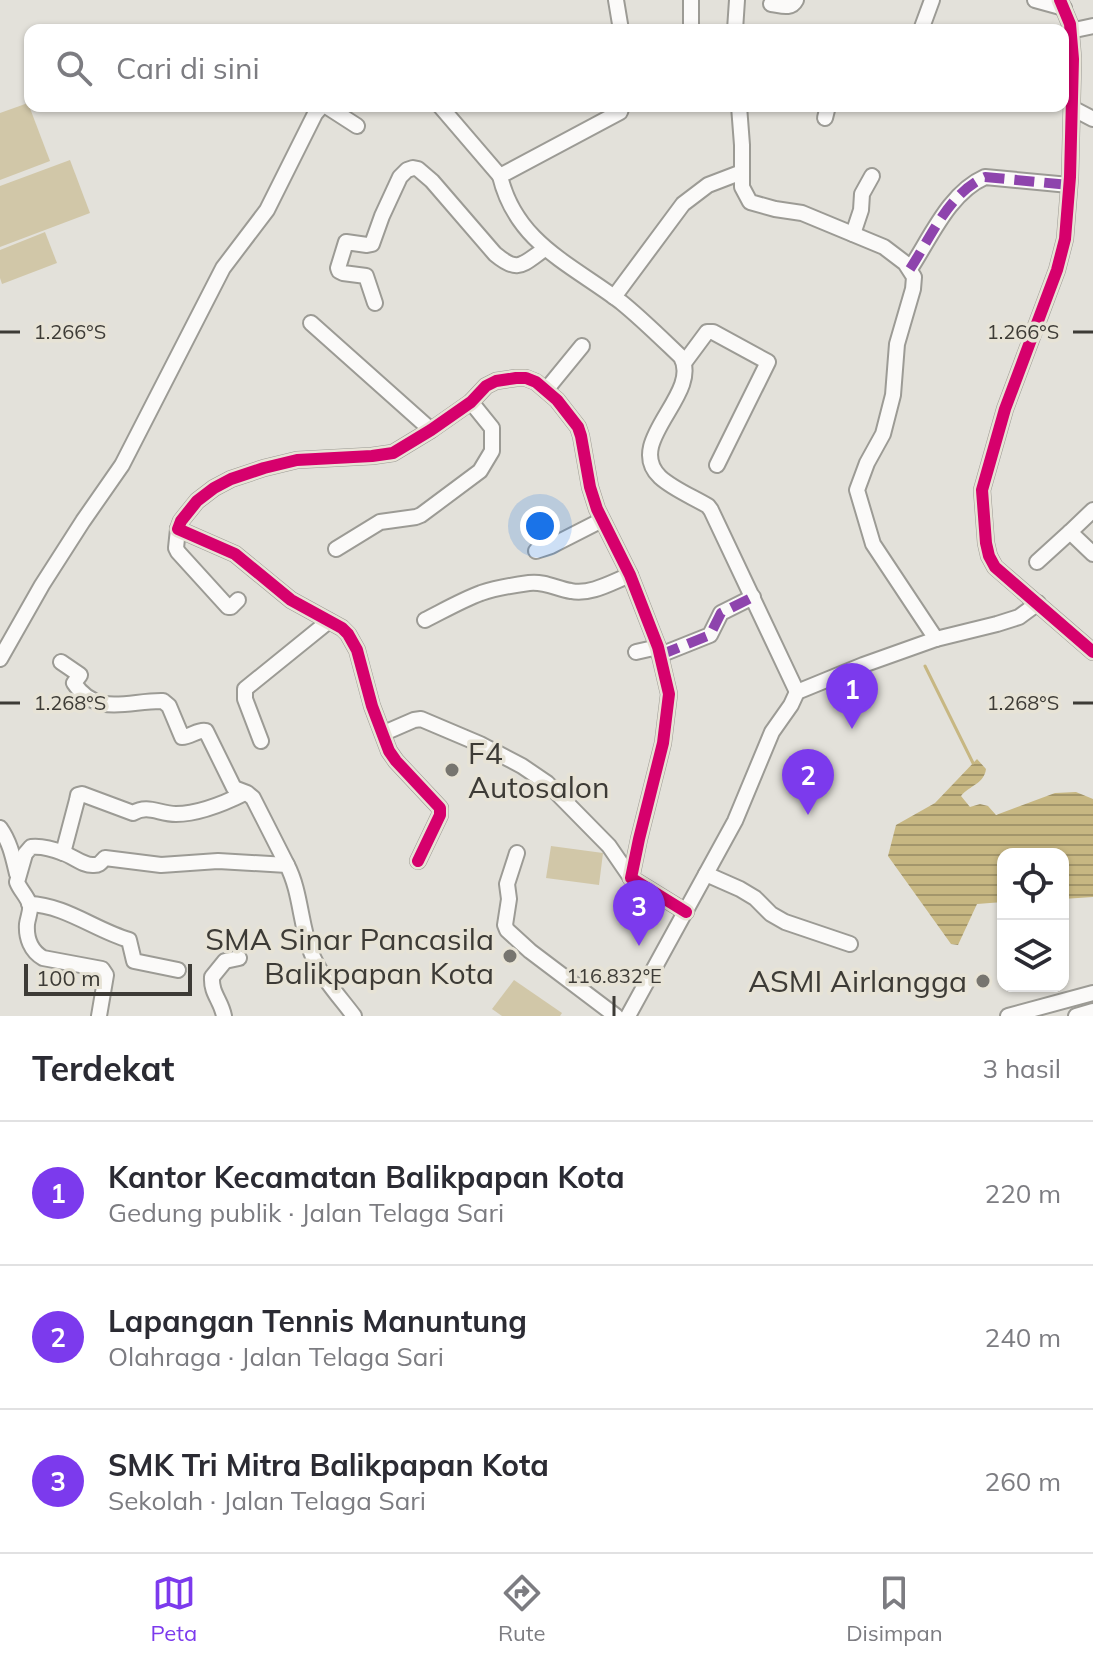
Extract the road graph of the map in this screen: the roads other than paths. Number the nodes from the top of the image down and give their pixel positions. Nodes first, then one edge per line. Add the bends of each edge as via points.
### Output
1 (616, 0) edge
2 (691, 0) edge
3 (737, 0) edge
4 (796, 0) edge
5 (932, 0) edge
6 (1035, 0) edge
7 (771, 4) dead end
8 (1062, 4) edge
9 (620, 24) edge
10 (691, 24) edge
11 (735, 24) edge
12 (923, 24) edge
13 (1068, 24) edge
14 (1093, 26) edge
15 (1069, 28) edge
16 (1070, 31) junction
17 (1072, 108) junction
18 (317, 112) edge
19 (335, 112) edge
20 (445, 112) edge
21 (620, 112) edge
22 (739, 112) edge
23 (1093, 119) edge
24 (357, 126) dead end
25 (742, 172) junction
26 (500, 176) junction
27 (872, 176) dead end
28 (1069, 185) junction
29 (853, 234) junction
30 (545, 249) junction
31 (910, 269) junction
32 (614, 297) junction
33 (375, 303) dead end
34 (311, 323) dead end
35 (582, 346) dead end
36 (684, 363) junction
37 (546, 390) junction
38 (471, 402) junction
39 (431, 430) junction
40 (717, 465) dead end
41 (1093, 510) edge
42 (602, 520) junction
43 (178, 529) junction
44 (1070, 532) junction
45 (336, 549) dead end
46 (536, 551) dead end
47 (1093, 554) edge
48 (1037, 562) dead end
49 (630, 575) junction
50 (753, 597) junction
51 (238, 600) dead end
52 (1038, 603) junction
53 (425, 620) dead end
54 (329, 621) junction
55 (936, 639) junction
56 (659, 651) junction
57 (636, 652) dead end
58 (1093, 652) edge
59 (0, 659) edge
60 (61, 662) dead end
61 (797, 692) junction
62 (384, 733) junction
63 (261, 741) dead end
64 (245, 793) junction
65 (0, 828) edge
66 (63, 853) junction
67 (517, 853) dead end
68 (418, 861) dead end
69 (287, 865) junction
70 (0, 871) edge
71 (706, 874) junction
72 (18, 878) junction
73 (631, 878) junction
74 (29, 904) junction
75 (686, 912) junction
76 (850, 944) dead end
77 (239, 958) dead end
78 (178, 970) dead end
79 (1093, 993) edge
80 (1093, 1011) edge
81 (99, 1016) edge
82 (224, 1016) edge
83 (354, 1016) edge
84 (616, 1016) edge
85 (628, 1016) edge
86 (1008, 1016) edge
87 (1076, 1016) edge

1 - 9 street
2 - 10 street
3 - 11 street
4 - 7 street via 790,6
5 - 12 street
6 - 8 street
8 - 13 street
14 - 16 street
15 - 16 street
16 - 17 street
17 - 23 street
17 - 28 street
18 - 59 street via 267,210 223,268 122,465
19 - 24 street
20 - 26 street
21 - 26 street
22 - 25 street
25 - 29 street via 742,187 753,204 802,213
25 - 32 street via 708,185 683,204
26 - 30 street via 513,211
27 - 29 street
28 - 31 street via 985,177 977,181 947,208
28 - 52 street via 1057,270 1005,409 982,490 992,562
29 - 31 street via 884,247
30 - 32 street
30 - 33 street via 519,266 508,264 432,181 413,168 400,177 372,244 346,242 338,268 366,276
31 - 55 street via 913,289 897,344 893,395 883,434 857,490 873,544
32 - 36 street
34 - 39 street
35 - 37 street
36 - 40 street via 707,332 768,362
36 - 50 street via 684,377 650,445 650,462 662,479 708,506
37 - 38 street via 526,378 506,379 486,386
37 - 42 street via 578,427
38 - 39 street
38 - 45 street via 492,428 492,451 480,471 418,516 380,522
39 - 43 street via 393,453 297,460 231,479 197,501
41 - 44 street
42 - 46 street
42 - 49 street
43 - 51 street via 178,552 228,607
43 - 54 street via 235,554 291,600
44 - 47 street
44 - 48 street
49 - 53 street via 583,592 533,582 482,592
49 - 56 street
50 - 56 street via 721,613 710,635
50 - 61 street
52 - 55 street via 1019,617
52 - 58 street
54 - 62 street via 348,634 357,650
54 - 63 street via 245,689
55 - 61 street
56 - 57 street
56 - 73 street via 669,694 663,743
60 - 64 street via 80,675 76,688 98,703 163,701 182,737 206,731 234,788
61 - 71 street via 772,732
62 - 68 street via 396,761 440,808
62 - 73 street via 421,719 522,766 547,783 609,846
64 - 66 street via 176,814 143,808 133,813 78,795
64 - 69 street via 253,798
65 - 72 street
66 - 69 street via 95,865 109,858 161,865
66 - 72 street via 31,847
67 - 84 street via 507,884 507,930
69 - 83 street via 310,950
70 - 72 street
71 - 75 street
71 - 76 street via 755,898 785,922
72 - 74 street
73 - 75 street
74 - 78 street via 65,912 129,940 134,961
74 - 81 street via 28,936 37,954 105,972
75 - 85 street
77 - 82 street via 225,961 212,977
79 - 86 street
80 - 87 street

